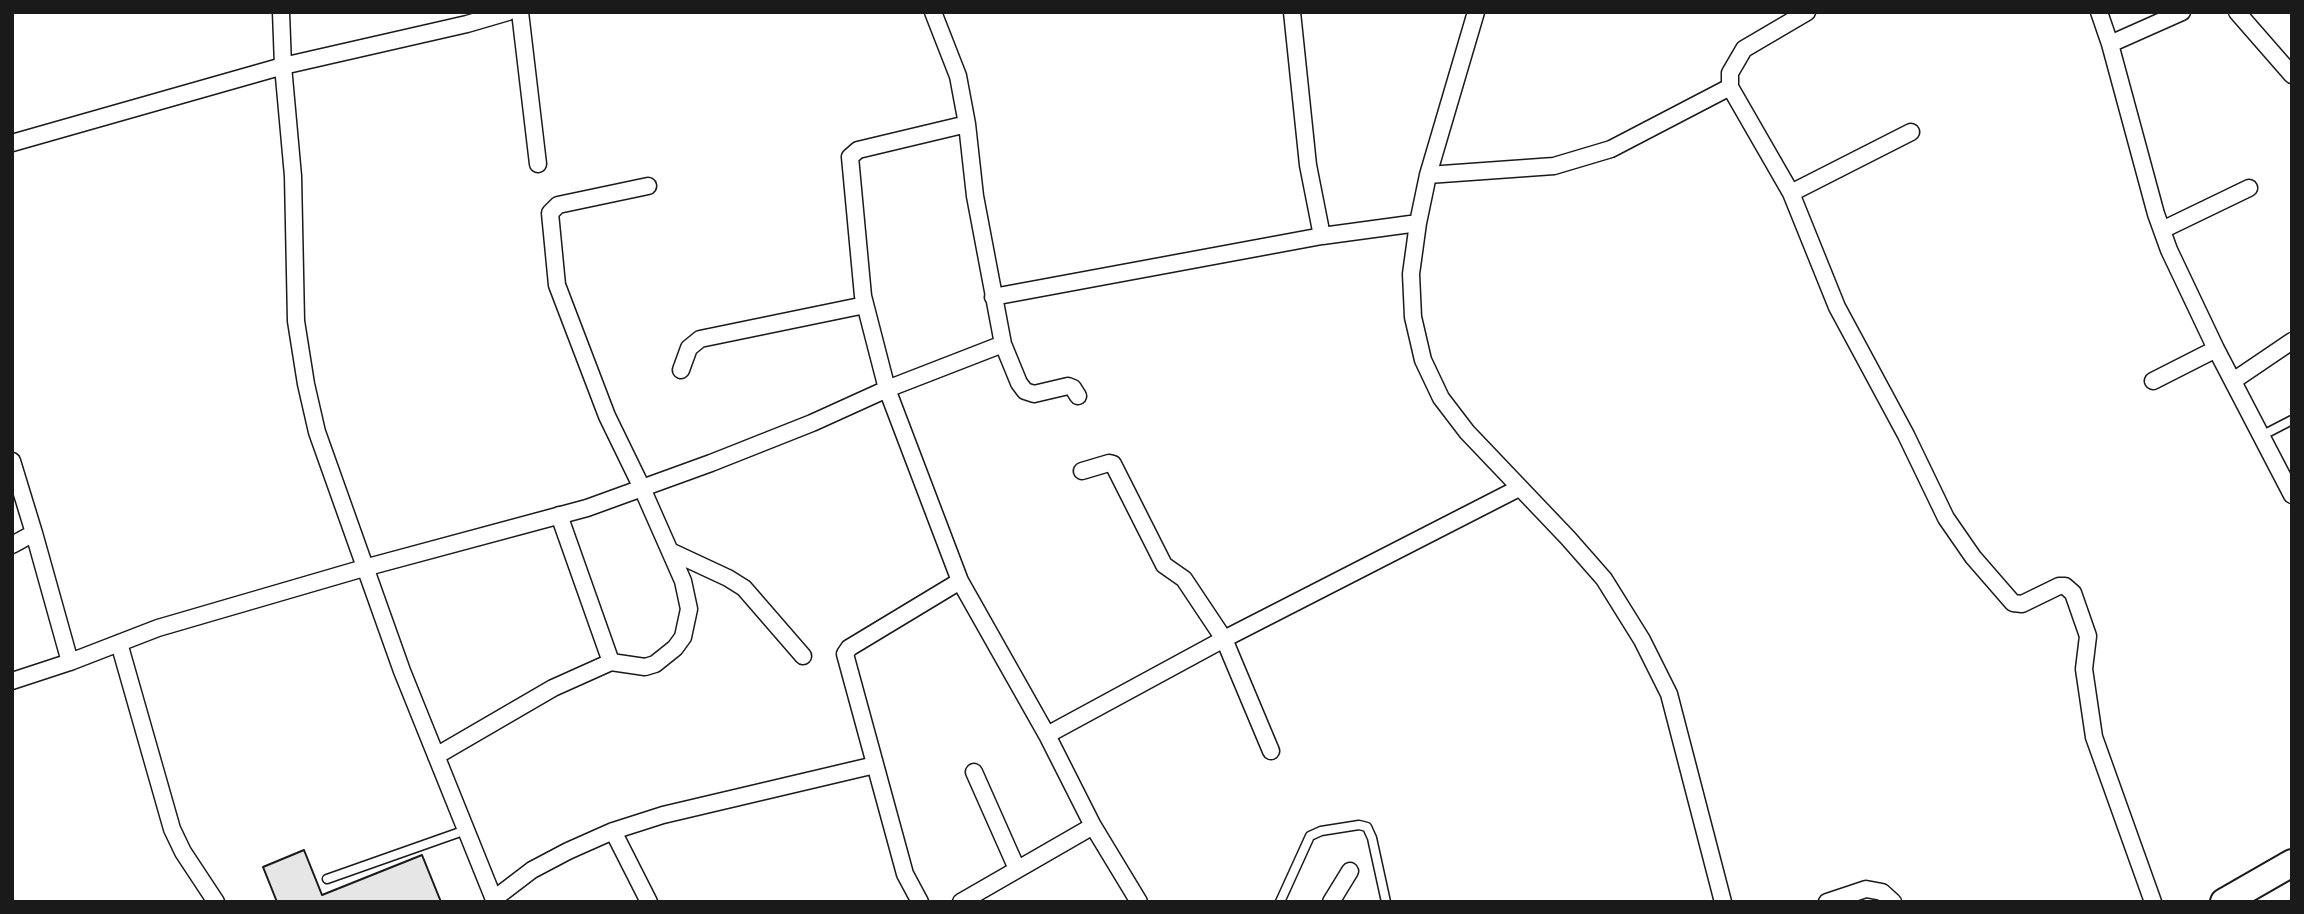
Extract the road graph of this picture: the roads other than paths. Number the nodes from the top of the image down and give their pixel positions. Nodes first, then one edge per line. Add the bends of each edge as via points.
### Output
1 (281, 12) edge
2 (508, 12) edge
3 (520, 12) edge
4 (933, 12) edge
5 (1292, 12) edge
6 (1476, 12) edge
7 (1807, 12) edge
8 (2099, 12) edge
9 (2182, 12) edge
10 (2237, 12) edge
11 (2110, 44) junction
12 (283, 65) junction
13 (2292, 75) edge
14 (1730, 87) junction
15 (967, 124) junction
16 (1911, 132) dead end
17 (12, 143) edge
18 (538, 164) dead end
19 (1429, 175) junction
20 (648, 186) dead end
21 (2249, 188) dead end
22 (1791, 192) junction
23 (1418, 223) junction
24 (2162, 230) junction
25 (1322, 236) junction
26 (993, 297) junction
27 (865, 305) junction
28 (2292, 341) edge
29 (1003, 344) junction
30 (2216, 349) junction
31 (681, 370) dead end
32 (2152, 381) dead end
33 (2233, 381) junction
34 (887, 389) junction
35 (1078, 396) dead end
36 (2292, 420) edge
37 (2261, 436) junction
38 (12, 461) edge
39 (1082, 471) dead end
40 (642, 488) junction
41 (1519, 488) junction
42 (2292, 495) edge
43 (559, 515) junction
44 (34, 533) junction
45 (12, 545) edge
46 (670, 551) junction
47 (364, 568) junction
48 (960, 581) junction
49 (1224, 639) junction
50 (119, 643) junction
51 (803, 656) dead end
52 (70, 662) junction
53 (611, 662) junction
54 (12, 681) edge
55 (1046, 735) junction
56 (1271, 751) dead end
57 (436, 756) junction
58 (875, 765) junction
59 (974, 772) dead end
60 (1093, 826) junction
61 (466, 830) junction
62 (613, 831) junction
63 (2292, 863) edge
64 (1017, 869) junction
65 (1350, 871) dead end
66 (327, 878) dead end
67 (494, 900) edge
68 (2230, 900) edge
69 (216, 902) edge
70 (649, 902) edge
71 (920, 902) edge
72 (961, 902) edge
73 (1139, 902) edge
74 (1280, 902) edge
75 (1331, 902) edge
76 (1386, 902) edge
77 (1723, 902) edge
78 (1827, 902) edge
79 (1893, 902) edge
80 (2153, 902) edge

1 - 12 street
2 - 12 street
3 - 18 street
4 - 15 street via 958,76
5 - 25 street via 1308,165
6 - 19 street
7 - 14 street via 1744,50 1730,73
8 - 11 street
9 - 11 street
10 - 13 street
11 - 24 street
12 - 17 street
12 - 47 street via 300,346 317,432
14 - 19 street via 1600,153 1554,166
14 - 22 street
15 - 26 street
15 - 27 street via 858,150 850,157
16 - 22 street
19 - 23 street
20 - 40 street via 558,205 550,213 557,285 607,416
21 - 24 street
22 - 80 street via 1837,307 1952,528 2013,603 2022,604 2059,586 2073,593 2088,635 2084,669 2094,737
23 - 25 street
23 - 41 street via 1411,274 1413,317 1423,360 1441,398
24 - 30 street
25 - 26 street
26 - 29 street
27 - 31 street via 705,338 692,344
27 - 34 street
28 - 33 street
29 - 34 street
29 - 35 street via 1025,391 1034,394 1068,386
30 - 32 street
30 - 33 street
33 - 37 street
34 - 40 street
34 - 48 street
36 - 37 lane
37 - 42 street
38 - 44 street
39 - 49 street via 1113,464 1166,568 1184,579
40 - 43 street
40 - 46 street
41 - 49 street
41 - 77 street via 1604,579 1669,694
43 - 47 street
43 - 53 street
44 - 45 street
44 - 52 street
46 - 51 street via 744,588
46 - 53 street via 689,609 682,637 676,648 654,664
47 - 50 street
47 - 57 street
48 - 55 street
48 - 58 street via 846,651
49 - 55 street
49 - 56 street
50 - 52 street
50 - 69 street via 172,829
52 - 54 street
53 - 57 street via 553,688
55 - 60 street
57 - 61 street
58 - 62 street
58 - 71 street via 905,874
59 - 64 street
60 - 64 street
60 - 73 street
61 - 66 lane
61 - 67 street
62 - 67 street via 532,870
62 - 70 street
63 - 68 main road
64 - 72 street
65 - 75 street
74 - 76 lane via 1310,836 1359,825 1367,827 1372,838
78 - 79 street via 1866,889 1882,892

